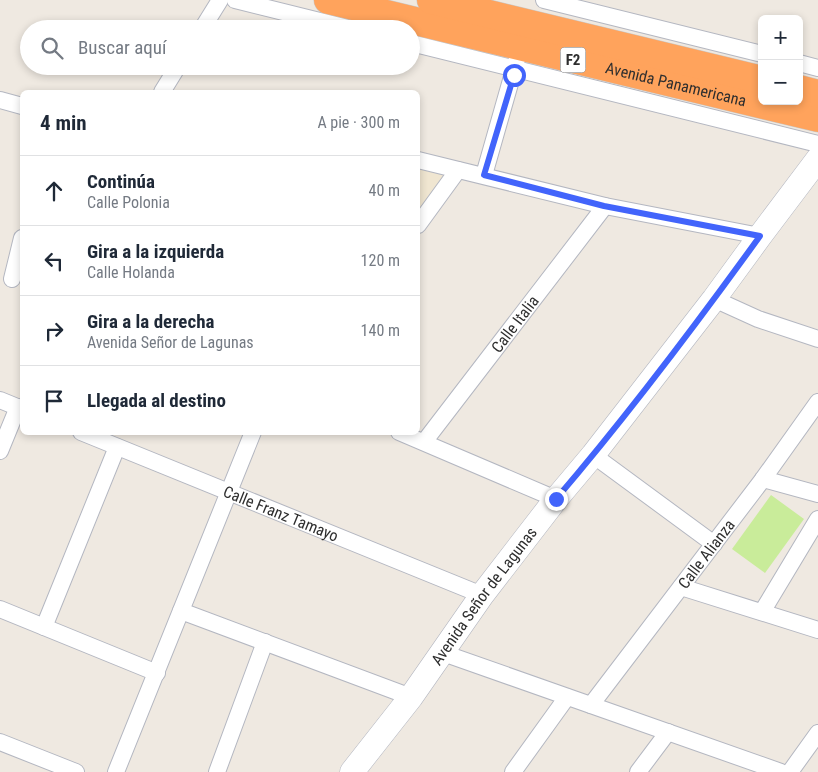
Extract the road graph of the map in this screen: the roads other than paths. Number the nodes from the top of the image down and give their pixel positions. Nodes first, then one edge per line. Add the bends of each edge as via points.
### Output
1 (220, 0) edge
2 (235, 0) edge
3 (328, 0) edge
4 (432, 0) edge
5 (544, 0) edge
6 (562, 2) edge
7 (208, 20) edge
8 (316, 20) edge
9 (394, 20) edge
10 (420, 28) edge
11 (549, 30) junction
12 (420, 45) edge
13 (758, 53) edge
14 (518, 58) junction
15 (803, 64) edge
16 (818, 68) edge
17 (172, 75) edge
18 (758, 79) edge
19 (163, 90) edge
20 (803, 90) edge
21 (818, 94) edge
22 (0, 100) edge
23 (20, 105) edge
24 (818, 118) edge
25 (818, 144) edge
26 (818, 159) edge
27 (420, 160) edge
28 (458, 170) junction
29 (484, 175) junction
30 (604, 206) junction
31 (420, 222) edge
32 (760, 236) junction
33 (20, 246) edge
34 (12, 279) edge
35 (714, 299) junction
36 (818, 339) edge
37 (0, 400) edge
38 (818, 402) edge
39 (20, 408) edge
40 (88, 435) edge
41 (252, 435) edge
42 (406, 435) edge
43 (424, 442) junction
44 (117, 447) junction
45 (0, 451) edge
46 (593, 455) junction
47 (763, 479) junction
48 (228, 492) junction
49 (818, 494) edge
50 (556, 499) junction
51 (818, 519) edge
52 (714, 544) junction
53 (681, 587) junction
54 (482, 596) junction
55 (0, 609) edge
56 (181, 611) junction
57 (762, 612) junction
58 (44, 627) junction
59 (818, 630) edge
60 (265, 642) junction
61 (443, 653) junction
62 (157, 673) junction
63 (410, 696) junction
64 (567, 697) junction
65 (591, 705) junction
66 (668, 732) junction
67 (818, 733) edge
68 (0, 742) edge
69 (56, 768) edge
70 (76, 772) edge
71 (116, 772) edge
72 (217, 772) edge
73 (352, 772) edge
74 (514, 772) edge
75 (638, 772) edge
76 (781, 772) edge
77 (790, 772) edge

1 - 7 street
2 - 8 street
3 - 9 highway, Avenida Panamericana / F2
4 - 11 highway, Avenida Panamericana / F2
5 - 6 street
6 - 11 street
6 - 13 street
10 - 14 highway, Avenida Panamericana / F2
11 - 18 highway, Avenida Panamericana / F2
12 - 14 street
14 - 24 highway, Avenida Panamericana / F2
14 - 25 street
14 - 29 street
15 - 16 street
17 - 19 street
20 - 21 highway
22 - 23 street
26 - 32 street, Avenida Señor de Lagunas
27 - 28 street
28 - 29 street
28 - 31 street
29 - 30 street
30 - 32 street
30 - 43 street, Calle Italia
32 - 35 street, Avenida Señor de Lagunas
33 - 34 street
35 - 36 street via 758,319
35 - 46 street, Avenida Señor de Lagunas
37 - 39 street
38 - 47 street, Calle Alianza
39 - 45 street
40 - 44 street, Calle Franz Tamayo
41 - 48 street
42 - 43 street
43 - 50 street
44 - 48 street, Calle Franz Tamayo
44 - 58 street
46 - 50 street, Avenida Señor de Lagunas
46 - 52 street
47 - 49 street
47 - 52 street, Calle Alianza
48 - 54 street, Calle Franz Tamayo
48 - 56 street
50 - 54 street, Avenida Señor de Lagunas
51 - 57 street
52 - 53 street, Calle Alianza
53 - 57 street
53 - 65 street, Calle Alianza
54 - 61 street, Avenida Señor de Lagunas
55 - 58 street
56 - 60 street
56 - 62 street
57 - 59 street
58 - 62 street
60 - 63 street
60 - 72 street
61 - 63 street, Avenida Señor de Lagunas
61 - 64 street
62 - 71 street
63 - 73 street, Avenida Señor de Lagunas
64 - 65 street
64 - 74 street
65 - 66 street
66 - 75 street
66 - 76 street
67 - 77 street
68 - 69 street
69 - 70 street

